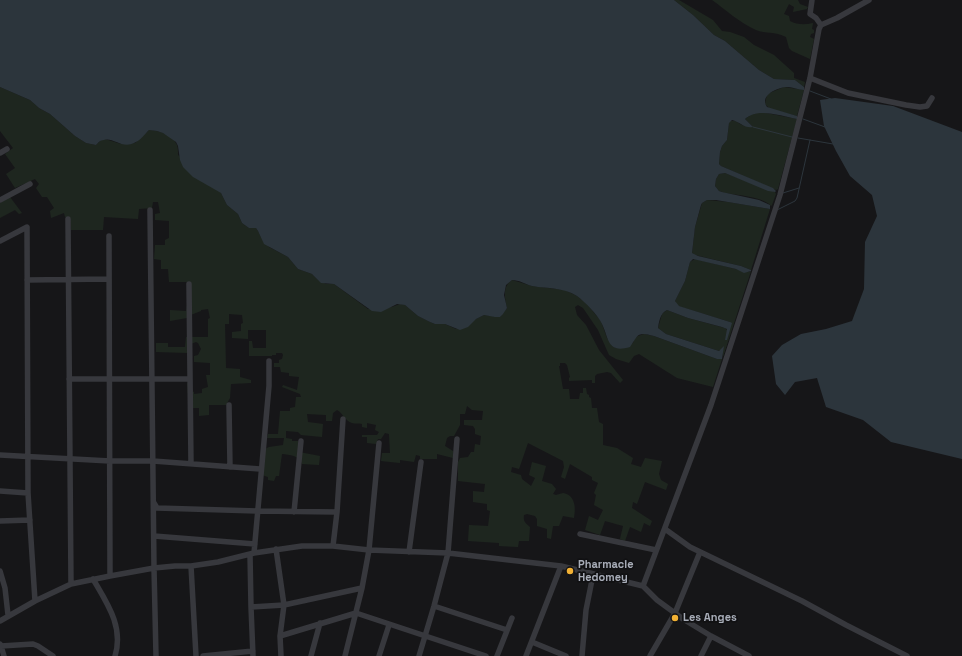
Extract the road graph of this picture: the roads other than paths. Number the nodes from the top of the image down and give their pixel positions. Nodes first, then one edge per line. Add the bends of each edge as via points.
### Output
1 (812, 0) edge
2 (869, 0) edge
3 (821, 25) junction
4 (810, 78) junction
5 (932, 98) dead end
6 (7, 149) dead end
7 (0, 153) edge
8 (30, 184) dead end
9 (0, 200) edge
10 (150, 210) dead end
11 (68, 219) dead end
12 (109, 236) dead end
13 (0, 241) edge
14 (109, 279) junction
15 (27, 280) junction
16 (68, 280) junction
17 (189, 284) dead end
18 (269, 361) dead end
19 (110, 379) junction
20 (152, 379) junction
21 (190, 379) junction
22 (69, 380) junction
23 (229, 405) dead end
24 (343, 420) dead end
25 (457, 439) dead end
26 (302, 441) dead end
27 (378, 443) dead end
28 (0, 455) edge
29 (28, 457) junction
30 (70, 458) junction
31 (110, 461) junction
32 (153, 461) junction
33 (421, 462) dead end
34 (191, 464) junction
35 (230, 467) junction
36 (260, 469) junction
37 (0, 491) edge
38 (28, 493) junction
39 (153, 502) junction
40 (257, 511) junction
41 (294, 512) junction
42 (337, 512) junction
43 (30, 520) junction
44 (0, 521) edge
45 (665, 529) junction
46 (580, 534) dead end
47 (154, 536) junction
48 (255, 544) junction
49 (333, 546) junction
50 (276, 550) junction
51 (369, 550) junction
52 (656, 550) junction
53 (409, 552) junction
54 (700, 552) junction
55 (252, 553) junction
56 (448, 553) junction
57 (191, 566) junction
58 (561, 566) junction
59 (154, 568) junction
60 (0, 571) edge
61 (593, 574) junction
62 (110, 576) junction
63 (94, 580) junction
64 (71, 584) junction
65 (643, 586) junction
66 (362, 588) junction
67 (2, 589) edge
68 (35, 601) junction
69 (284, 605) junction
70 (434, 606) junction
71 (251, 607) junction
72 (356, 613) junction
73 (675, 613) junction
74 (8, 615) junction
75 (512, 618) dead end
76 (0, 621) edge
77 (320, 623) junction
78 (389, 625) junction
79 (507, 630) junction
80 (280, 636) junction
81 (425, 636) junction
82 (711, 636) junction
83 (532, 642) junction
84 (0, 645) edge
85 (253, 653) edge
86 (741, 654) edge
87 (4, 655) edge
88 (53, 656) edge
89 (115, 656) edge
90 (156, 656) edge
91 (196, 656) edge
92 (203, 656) edge
93 (281, 656) edge
94 (311, 656) edge
95 (345, 656) edge
96 (380, 656) edge
97 (419, 656) edge
98 (486, 656) edge
99 (497, 656) edge
100 (526, 656) edge
101 (566, 656) edge
102 (582, 656) edge
103 (650, 656) edge
104 (700, 656) edge
105 (749, 656) edge
106 (907, 656) edge

1 - 3 street via 810,14
2 - 3 street
3 - 4 street
4 - 5 street via 848,93 906,105 927,106
4 - 45 street via 780,195 711,405
6 - 7 street
8 - 9 street
10 - 20 street
11 - 16 street
12 - 14 street
13 - 15 street via 27,227
14 - 16 street
14 - 19 street
15 - 16 street
15 - 29 street
16 - 22 street
17 - 21 street
18 - 36 street via 269,386
19 - 20 street
19 - 22 street
19 - 31 street
20 - 21 street
20 - 32 street
21 - 34 street
22 - 30 street
23 - 35 street
24 - 42 street
25 - 56 street
26 - 41 street
27 - 51 street
28 - 29 street
29 - 30 street
29 - 38 street
30 - 31 street
30 - 64 street
31 - 32 street
31 - 62 street
32 - 34 street
32 - 39 street
33 - 53 street
34 - 35 street
35 - 36 street
36 - 40 street
37 - 38 street
38 - 43 street
39 - 40 street via 157,508
39 - 47 street
40 - 41 street
40 - 48 street
41 - 42 street
42 - 49 street
43 - 44 street
43 - 68 street
45 - 52 street
45 - 54 street
46 - 52 street
47 - 48 street
47 - 59 street
48 - 55 street
49 - 50 street via 302,546
49 - 51 street
50 - 55 street
50 - 69 street
51 - 53 street
51 - 66 street
52 - 65 street
53 - 56 street
54 - 73 street
54 - 106 street via 802,601
55 - 57 street
55 - 71 street
56 - 58 street
56 - 70 street
57 - 59 street
57 - 91 street
58 - 61 street
58 - 83 street
59 - 62 street
59 - 90 street
60 - 67 street
61 - 65 street
61 - 102 street via 586,610
62 - 63 street
63 - 64 street
63 - 89 street via 111,610 116,626
64 - 68 street
65 - 73 street
66 - 69 street
66 - 72 street
67 - 74 street
68 - 74 street
69 - 71 street
69 - 80 street
70 - 79 street
70 - 81 street
71 - 85 street
72 - 77 street
72 - 78 street
72 - 95 street
73 - 82 street
73 - 103 street
74 - 76 street
75 - 79 street
77 - 80 street
77 - 94 street
78 - 81 street
78 - 96 street
79 - 99 street
80 - 93 street
81 - 97 street
81 - 98 street
82 - 86 street
82 - 104 street
83 - 100 street
83 - 101 street
84 - 87 street
84 - 88 street via 33,644
85 - 92 street
86 - 105 street

